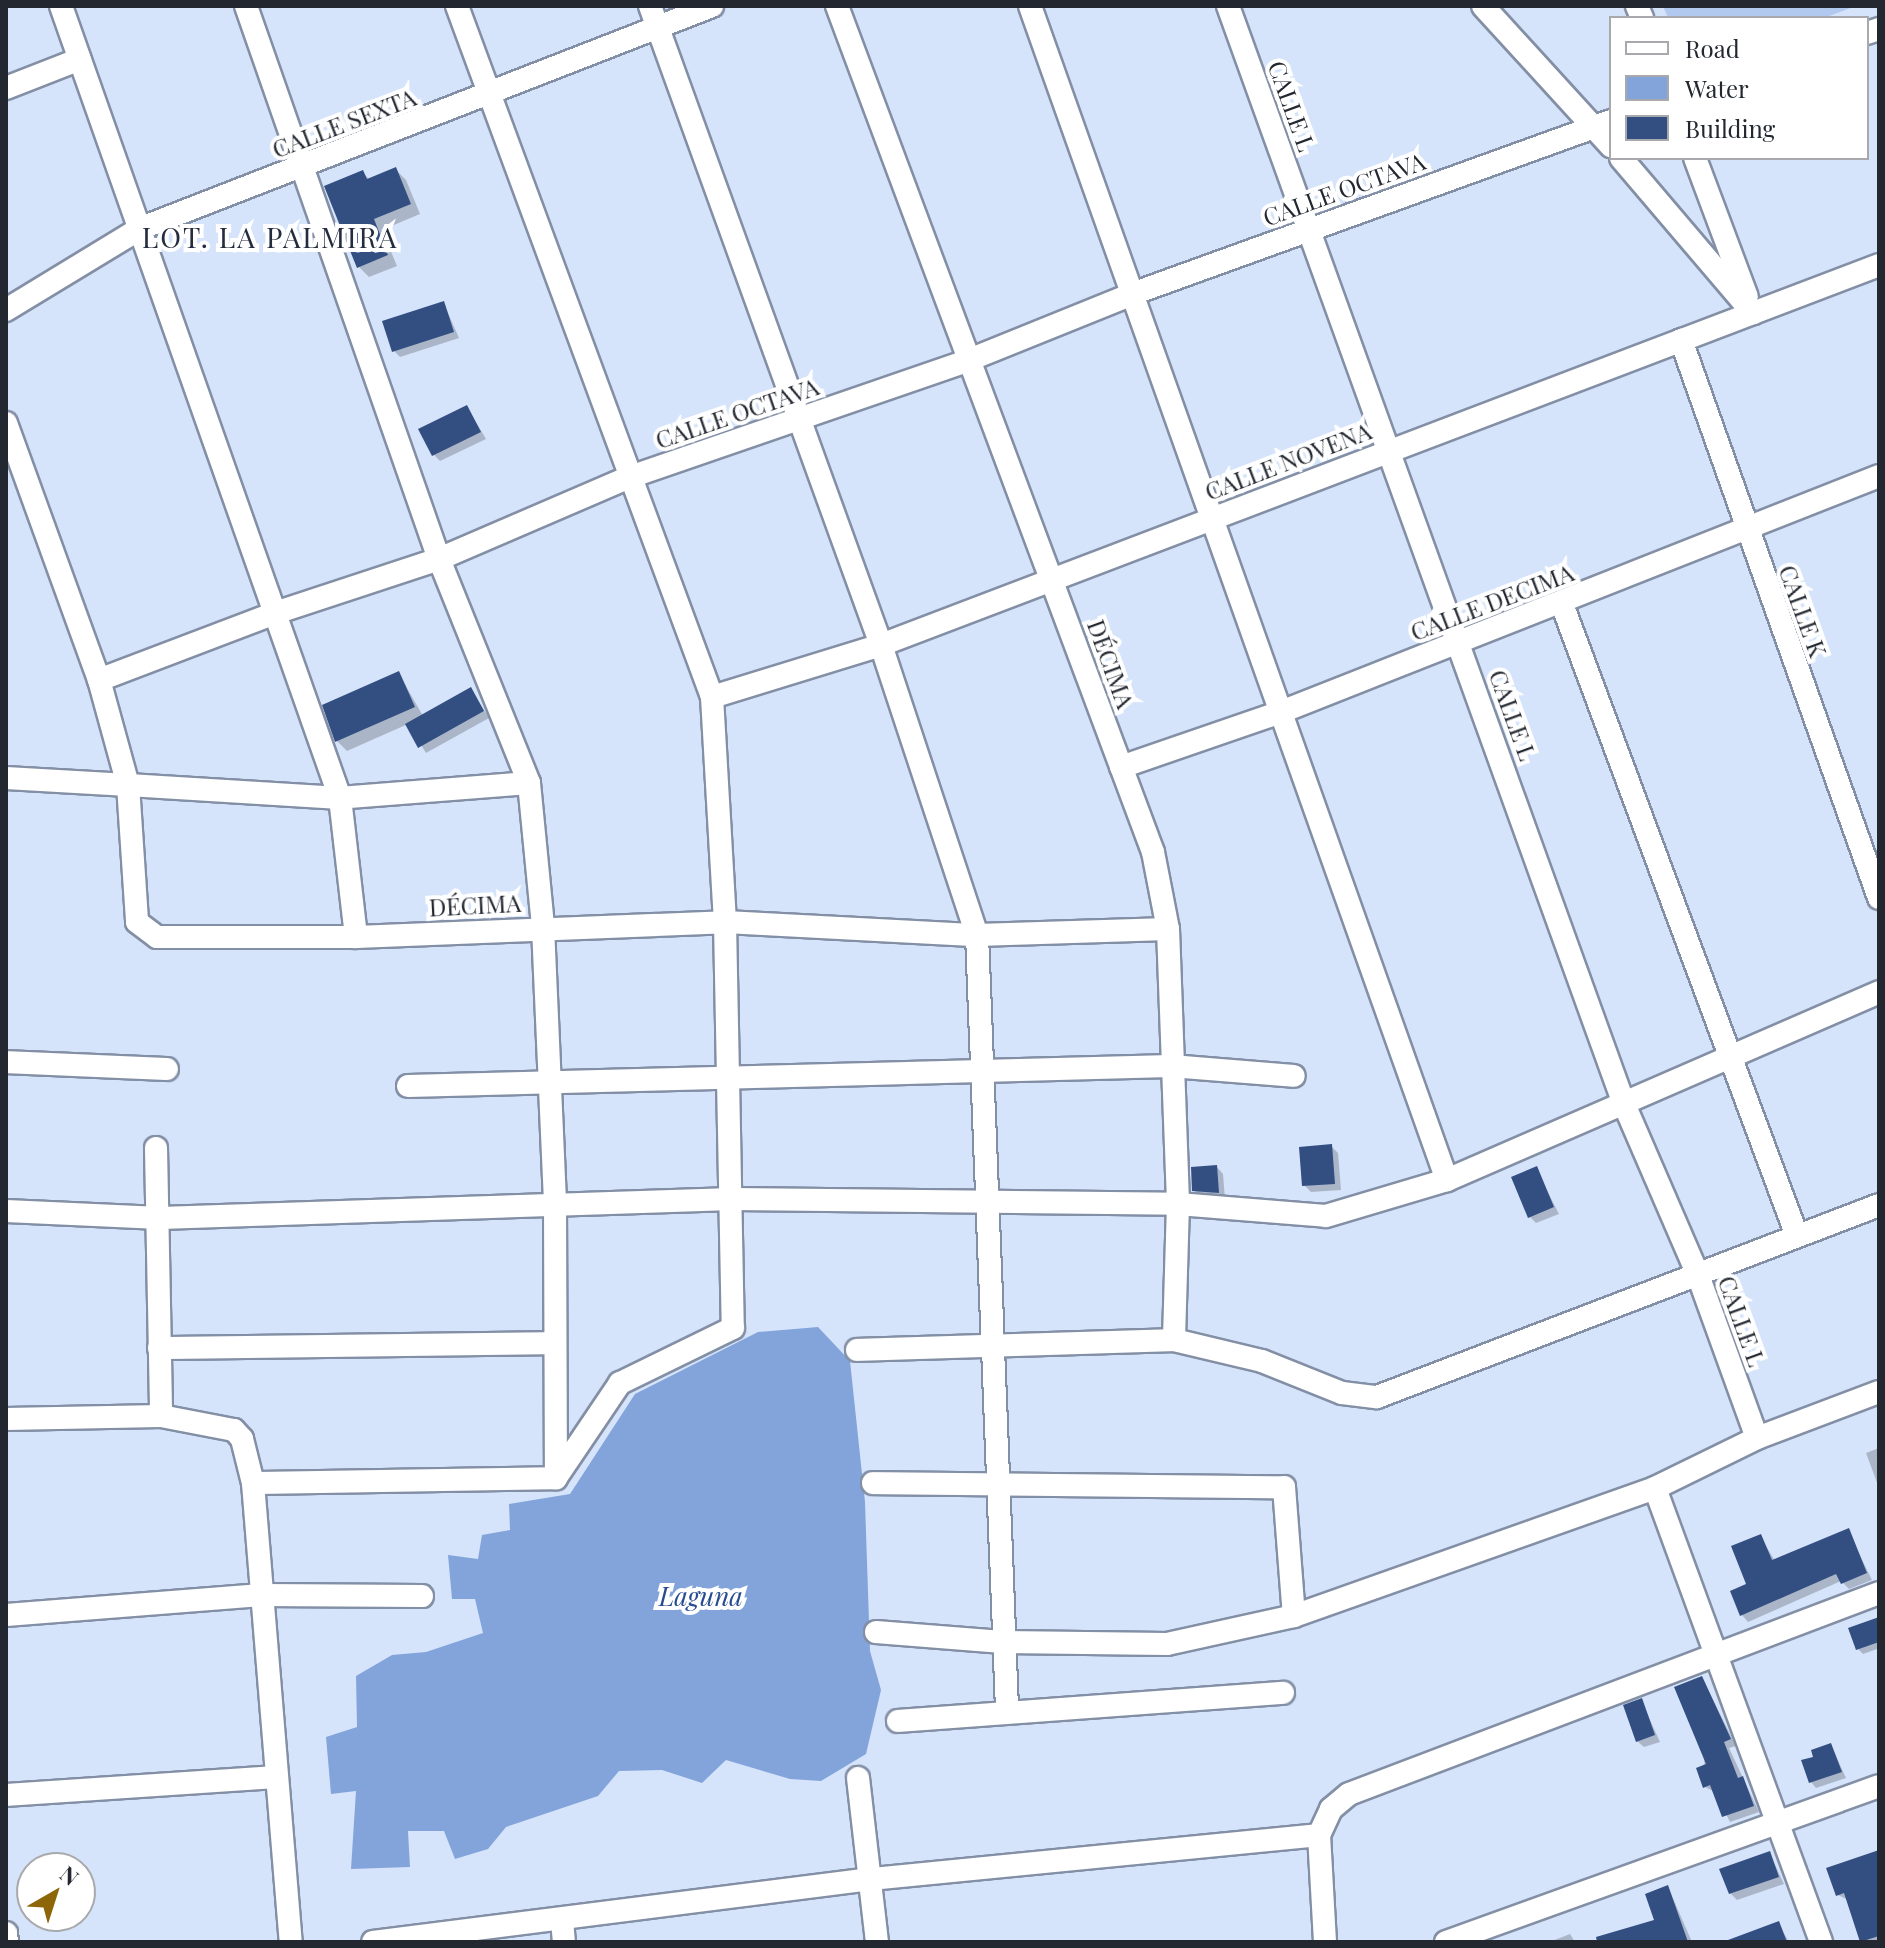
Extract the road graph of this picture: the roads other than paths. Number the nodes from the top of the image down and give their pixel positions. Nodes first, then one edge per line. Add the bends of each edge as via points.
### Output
1 (246, 6) edge
2 (457, 6) edge
3 (712, 6) edge
4 (837, 6) edge
5 (1030, 6) edge
6 (1228, 6) edge
7 (1483, 6) edge
8 (67, 8) edge
9 (654, 16) edge
10 (80, 59) junction
11 (6, 88) edge
12 (489, 94) junction
13 (1603, 124) edge
14 (1623, 160) edge
15 (1696, 160) edge
16 (301, 168) junction
17 (139, 229) junction
18 (1309, 230) junction
19 (1879, 265) edge
20 (1132, 294) junction
21 (6, 310) edge
22 (1753, 313) junction
23 (1681, 340) junction
24 (969, 360) junction
25 (796, 421) junction
26 (6, 423) edge
27 (1389, 450) junction
28 (1879, 476) edge
29 (627, 478) junction
30 (1212, 517) junction
31 (1746, 531) junction
32 (439, 559) junction
33 (1051, 578) junction
34 (1562, 604) junction
35 (275, 613) junction
36 (1459, 642) junction
37 (881, 645) junction
38 (99, 680) junction
39 (712, 697) junction
40 (1281, 712) junction
41 (1121, 767) junction
42 (6, 778) edge
43 (529, 783) junction
44 (128, 785) junction
45 (340, 798) junction
46 (1879, 898) edge
47 (725, 922) junction
48 (543, 927) junction
49 (1168, 929) junction
50 (977, 935) junction
51 (356, 937) junction
52 (1879, 992) edge
53 (1728, 1058) junction
54 (6, 1062) edge
55 (1171, 1066) junction
56 (167, 1069) dead end
57 (984, 1070) junction
58 (1294, 1076) dead end
59 (729, 1077) junction
60 (547, 1081) junction
61 (408, 1086) dead end
62 (1624, 1104) junction
63 (156, 1148) dead end
64 (1447, 1180) junction
65 (733, 1199) junction
66 (991, 1202) junction
67 (555, 1204) junction
68 (1178, 1204) junction
69 (1879, 1205) edge
70 (6, 1211) edge
71 (160, 1218) junction
72 (1797, 1236) junction
73 (1698, 1275) junction
74 (1174, 1340) junction
75 (553, 1343) junction
76 (159, 1348) junction
77 (992, 1349) junction
78 (857, 1350) dead end
79 (1879, 1392) edge
80 (161, 1416) junction
81 (6, 1419) edge
82 (1757, 1438) junction
83 (556, 1478) junction
84 (253, 1483) junction
85 (873, 1483) dead end
86 (996, 1483) junction
87 (1655, 1488) junction
88 (1879, 1593) edge
89 (261, 1595) junction
90 (422, 1596) dead end
91 (6, 1615) edge
92 (1294, 1616) junction
93 (876, 1632) dead end
94 (1003, 1642) junction
95 (1713, 1655) junction
96 (1283, 1693) dead end
97 (1007, 1710) junction
98 (898, 1721) dead end
99 (276, 1777) junction
100 (858, 1778) dead end
101 (1879, 1786) edge
102 (6, 1795) edge
103 (1779, 1820) junction
104 (1319, 1835) junction
105 (871, 1879) junction
106 (563, 1931) edge
107 (6, 1933) edge
108 (7, 1942) edge
109 (291, 1942) edge
110 (373, 1942) edge
111 (877, 1942) edge
112 (1325, 1942) edge
113 (1446, 1942) edge
114 (1821, 1942) edge

1 - 16 street
2 - 12 street
3 - 9 street, CALLE SEXTA
4 - 24 street, DÉCIMA
5 - 20 street
6 - 18 street, CALLE L
7 - 13 street
8 - 10 street
9 - 12 street, CALLE SEXTA
9 - 25 street
10 - 11 street
10 - 17 street
12 - 16 street, CALLE SEXTA
12 - 29 street
13 - 18 street, CALLE OCTAVA
14 - 22 street
15 - 22 street
16 - 17 street, CALLE SEXTA
16 - 32 street
17 - 21 street, CALLE SEXTA
17 - 35 street
18 - 20 street, CALLE OCTAVA
18 - 27 street, CALLE L
19 - 22 street, CALLE NOVENA
20 - 24 street, CALLE OCTAVA
20 - 30 street
22 - 23 street, CALLE NOVENA
23 - 27 street, CALLE NOVENA
23 - 31 street, CALLE K
24 - 25 street, CALLE OCTAVA
24 - 33 street, DÉCIMA
25 - 29 street, CALLE OCTAVA
25 - 37 street
26 - 38 street
27 - 30 street, CALLE NOVENA
27 - 36 street, CALLE L
28 - 31 street, CALLE DECIMA
29 - 32 street, CALLE OCTAVA
29 - 39 street
30 - 33 street, CALLE NOVENA
30 - 40 street
31 - 34 street, CALLE DECIMA
31 - 46 street, CALLE K
32 - 35 street, CALLE OCTAVA
32 - 43 street
33 - 37 street, CALLE NOVENA
33 - 41 street, DÉCIMA
34 - 36 street, CALLE DECIMA
34 - 53 street
35 - 38 street, CALLE OCTAVA
35 - 45 street
36 - 40 street, CALLE DECIMA
36 - 62 street, CALLE L
37 - 39 street, CALLE NOVENA
37 - 50 street
38 - 44 street
39 - 47 street
40 - 41 street, CALLE DECIMA
40 - 64 street
41 - 49 street, DÉCIMA via 1153,852
42 - 44 street
43 - 45 street
43 - 48 street
44 - 45 street
44 - 51 street, DÉCIMA via 137,922 142,930 157,937
45 - 51 street
47 - 48 street, DÉCIMA
47 - 50 street, DÉCIMA
47 - 59 street
48 - 51 street, DÉCIMA
48 - 60 street
49 - 50 street, DÉCIMA
49 - 55 street, DÉCIMA
50 - 57 street
52 - 53 street
53 - 62 street
53 - 72 street
54 - 56 street
55 - 57 street
55 - 58 street
55 - 68 street, DÉCIMA
57 - 59 street
57 - 66 street
59 - 60 street
59 - 65 street
60 - 61 street
60 - 67 street
62 - 64 street
62 - 73 street, CALLE L
63 - 71 street
64 - 68 street via 1326,1216
65 - 66 street
65 - 67 street
65 - 83 street via 733,1328 620,1383
66 - 68 street
66 - 77 street
67 - 71 street
67 - 75 street
68 - 74 street, DÉCIMA
69 - 72 street
70 - 71 street
71 - 76 street
72 - 73 street
73 - 74 street via 1377,1397 1342,1393 1262,1361
73 - 82 street, CALLE L
74 - 77 street
75 - 76 street
75 - 83 street
76 - 80 street
77 - 78 street
77 - 86 street
79 - 82 street
80 - 81 street
80 - 84 street via 234,1430 242,1439
82 - 87 street
83 - 84 street
84 - 89 street
85 - 86 street
86 - 92 street via 1284,1487
86 - 94 street
87 - 92 street
87 - 95 street
88 - 95 street
89 - 90 street
89 - 91 street
89 - 99 street
92 - 94 street via 1167,1644
93 - 94 street
94 - 97 street
95 - 103 street
95 - 104 street via 1349,1794 1331,1809
96 - 97 street
97 - 98 street
99 - 102 street
99 - 109 street
100 - 105 street
101 - 103 street
103 - 113 street
103 - 114 street
104 - 105 street
104 - 112 street
105 - 106 street
105 - 111 street
106 - 110 street
107 - 108 street

